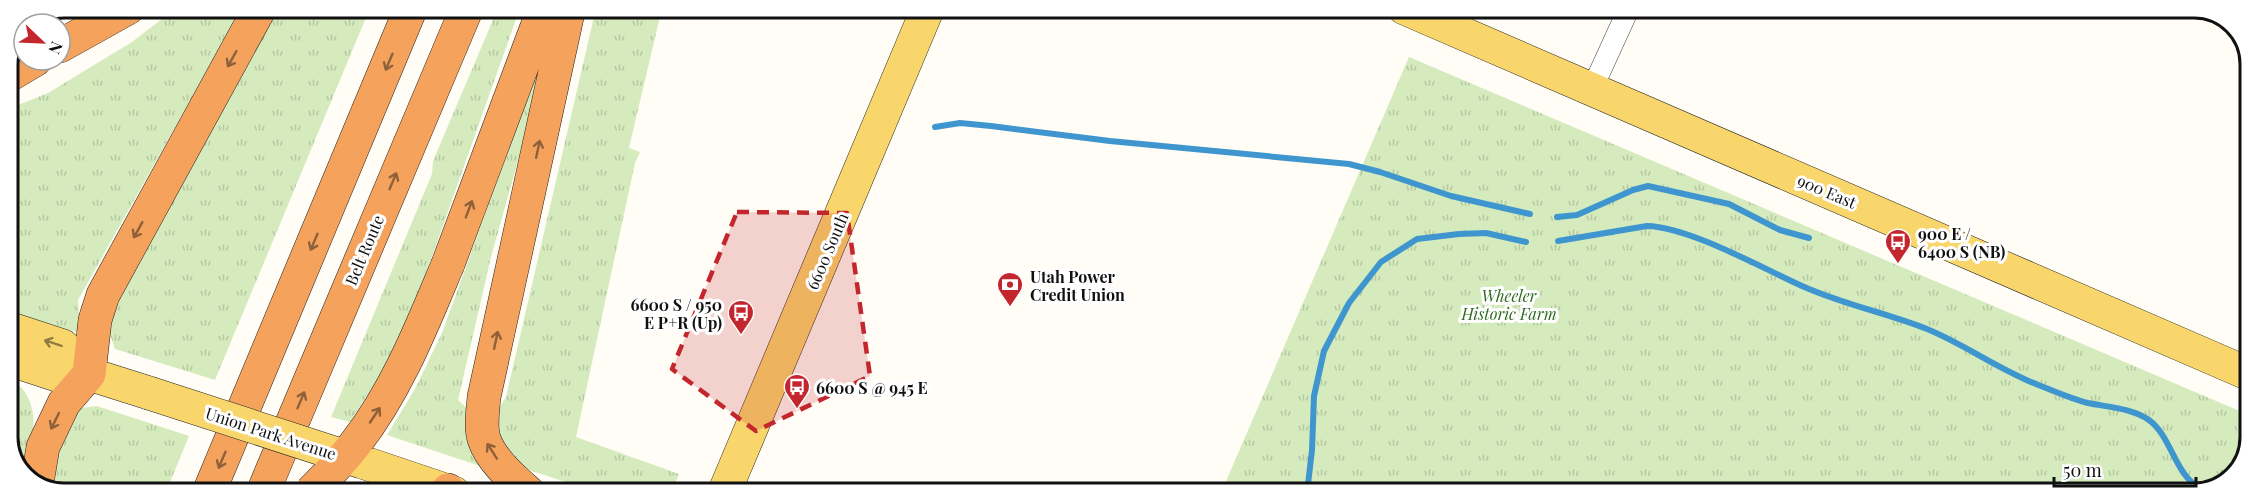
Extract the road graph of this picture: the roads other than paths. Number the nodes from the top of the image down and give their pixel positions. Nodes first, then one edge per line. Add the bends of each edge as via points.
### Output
1 (110, 18) edge
2 (255, 18) edge
3 (407, 18) edge
4 (463, 18) edge
5 (540, 18) edge
6 (567, 18) edge
7 (924, 18) edge
8 (1435, 18) edge
9 (1624, 18) edge
10 (72, 39) edge
11 (1592, 89) junction
12 (18, 331) edge
13 (18, 362) edge
14 (2240, 370) edge
15 (89, 374) junction
16 (38, 475) edge
17 (213, 483) edge
18 (267, 483) edge
19 (319, 483) edge
20 (423, 483) edge
21 (517, 483) edge
22 (728, 483) edge

1 - 10 highway
2 -> 15 highway via 103,295 95,320
3 -> 17 highway
18 -> 4 highway, Belt Route
19 -> 5 highway, bridge via 355,444 389,394 418,335
21 -> 6 highway via 484,438 484,397
7 - 22 main road, 6600 South
8 - 11 main road, 900 East
9 - 11 street
11 - 14 main road, 900 East
15 -> 12 main road, Union Park Avenue via 63,346
13 - 15 main road, Union Park Avenue via 57,375
15 -> 16 highway via 64,403 43,447
15 - 20 main road, Union Park Avenue, bridge

